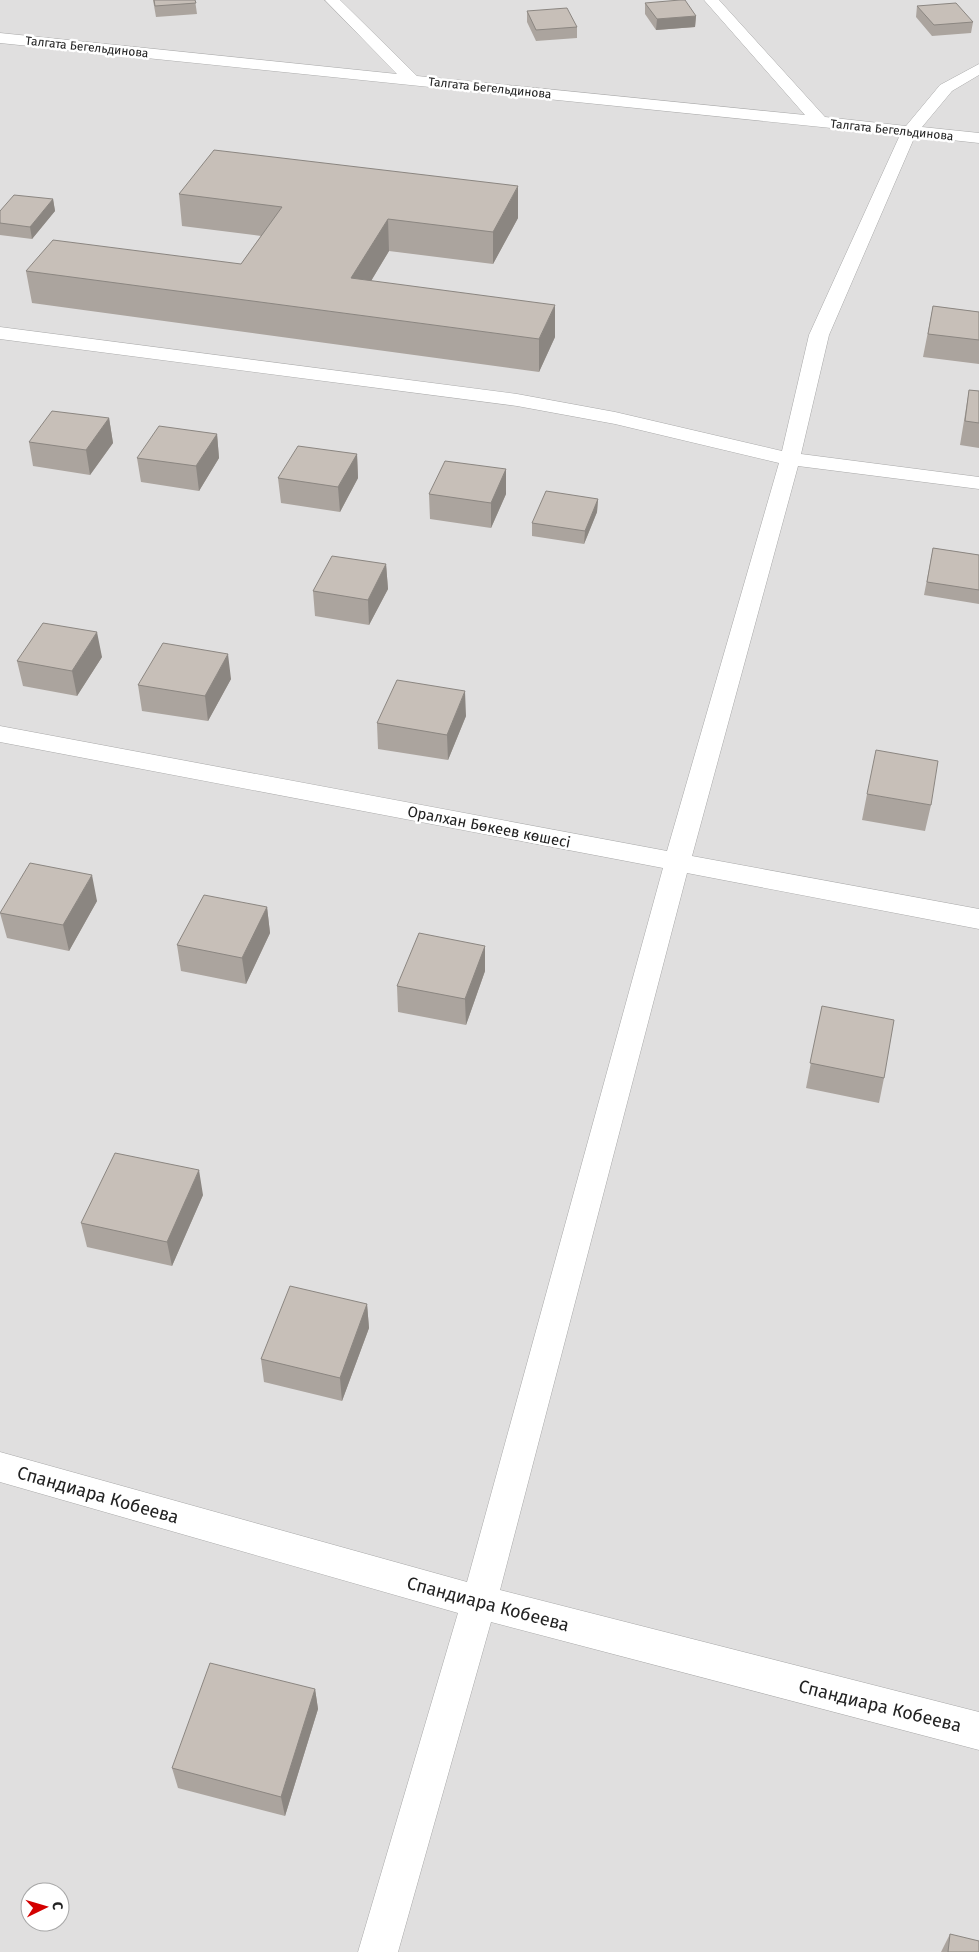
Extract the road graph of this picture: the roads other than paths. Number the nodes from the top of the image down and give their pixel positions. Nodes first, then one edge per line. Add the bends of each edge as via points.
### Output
1 (332, 0) edge
2 (711, 0) edge
3 (0, 38) edge
4 (979, 69) edge
5 (412, 80) junction
6 (820, 122) junction
7 (909, 132) junction
8 (979, 138) edge
9 (0, 333) edge
10 (790, 459) junction
11 (979, 483) edge
12 (0, 734) edge
13 (677, 863) junction
14 (979, 919) edge
15 (0, 1467) edge
16 (479, 1602) junction
17 (979, 1731) edge
18 (378, 1952) edge

1 - 5 street
2 - 6 street
3 - 5 street, Талгата Бегельдинова
4 - 7 street via 946,88
5 - 6 street, Талгата Бегельдинова
6 - 7 street, Талгата Бегельдинова
7 - 8 street, Талгата Бегельдинова
7 - 10 street via 818,335
9 - 10 street via 517,400 615,418
10 - 11 street
10 - 13 street
12 - 13 street, Оралхан Бөкеев көшесі
13 - 14 street, Оралхан Бөкеев көшесі
13 - 16 street
15 - 16 street, Спандиара Кобеева
16 - 17 street, Спандиара Кобеева
16 - 18 street

